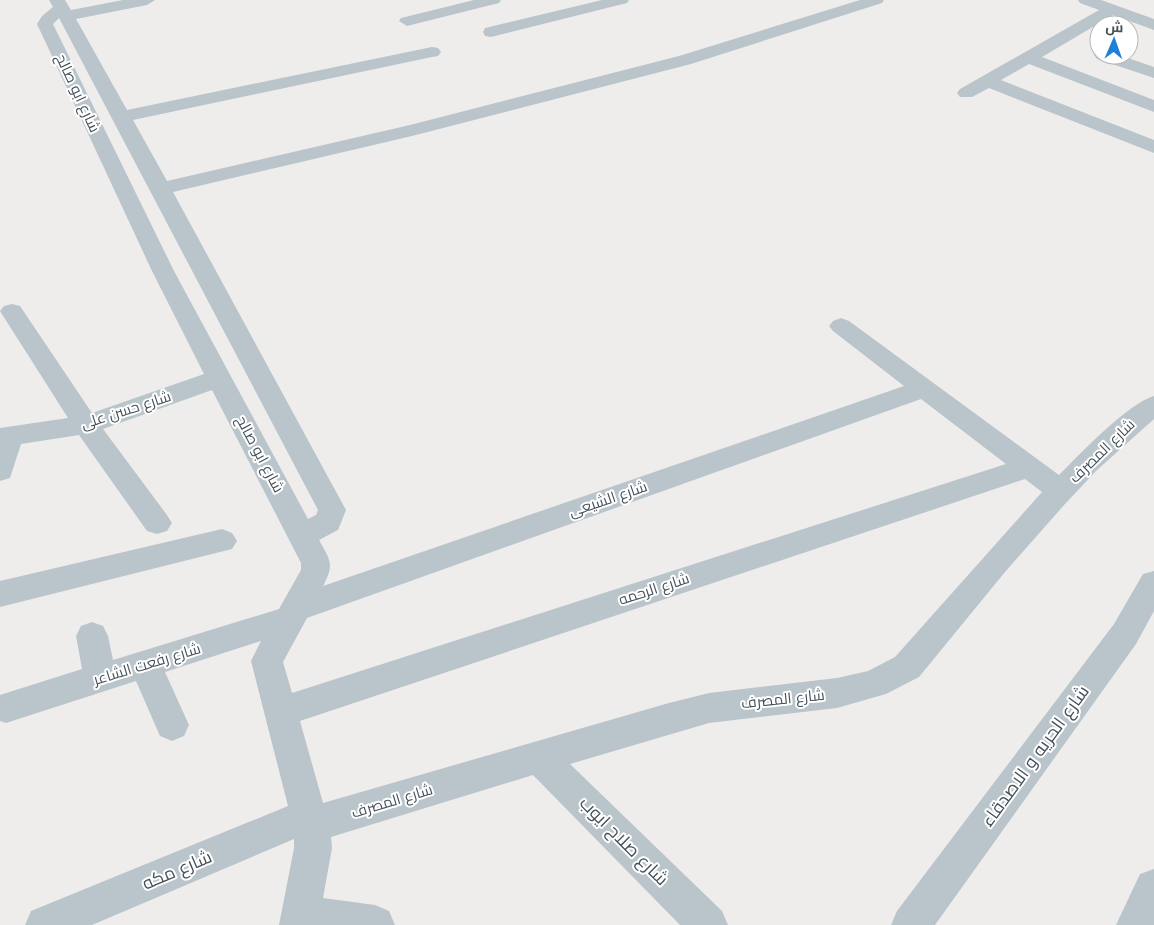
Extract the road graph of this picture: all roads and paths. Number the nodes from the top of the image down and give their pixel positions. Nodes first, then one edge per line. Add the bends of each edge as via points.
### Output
1 (147, 0) edge
2 (493, 0) edge
3 (621, 0) edge
4 (876, 0) edge
5 (1086, 0) edge
6 (62, 8) edge
7 (1111, 10) junction
8 (407, 21) dead end
9 (1154, 25) edge
10 (491, 32) dead end
11 (1061, 40) junction
12 (1089, 50) edge
13 (432, 52) dead end
14 (1029, 58) junction
15 (1130, 65) edge
16 (1154, 74) edge
17 (988, 81) junction
18 (89, 82) junction
19 (966, 93) dead end
20 (1154, 106) edge
21 (122, 117) junction
22 (1154, 147) edge
23 (161, 189) junction
24 (184, 266) junction
25 (12, 311) dead end
26 (841, 326) dead end
27 (220, 378) junction
28 (923, 389) junction
29 (1154, 405) edge
30 (86, 425) junction
31 (5, 437) edge
32 (1029, 467) junction
33 (0, 471) edge
34 (1061, 491) junction
35 (157, 523) dead end
36 (303, 534) junction
37 (222, 541) dead end
38 (1154, 583) edge
39 (0, 594) edge
40 (291, 614) junction
41 (92, 636) dead end
42 (145, 664) junction
43 (100, 678) junction
44 (6, 708) dead end
45 (280, 712) junction
46 (172, 725) dead end
47 (540, 757) junction
48 (310, 820) junction
49 (1154, 888) edge
50 (300, 919) edge
51 (698, 921) edge
52 (45, 925) edge
53 (375, 925) edge
54 (911, 925) edge
55 (1136, 925) edge

1 - 6 street
2 - 8 street
3 - 10 street
4 - 23 street via 685,60 412,130
5 - 7 street
6 - 18 street, شارع ابو صالح via 45,24
7 - 9 street
7 - 11 street
11 - 12 street
11 - 14 street
13 - 21 street
14 - 17 street
14 - 20 street
15 - 16 street
17 - 19 street
17 - 22 street
18 - 21 street
18 - 24 street, شارع ابو صالح
21 - 23 street
23 - 24 street
24 - 27 street, شارع ابو صالح
24 - 36 street via 332,510 328,522
25 - 30 street
26 - 28 street
27 - 30 street, شارع حسن على
27 - 36 street, شارع ابو صالح
28 - 32 street
28 - 40 street, شارع الشيعى
29 - 34 street, شارع المصرف via 1122,430
30 - 31 street, شارع حسن على
30 - 35 street
31 - 33 street
32 - 34 street
32 - 45 street, شارع الرحمه
34 - 47 street, شارع المصرف via 907,667 874,684 837,693 709,708
36 - 40 street, شارع ابو صالح via 316,562 316,571
37 - 39 street
38 - 54 street, شارع الحريه و الاصدقاء via 1125,634
40 - 42 street, شارع رفعت الشاعر
40 - 45 street, شارع ابو صالح via 267,660
41 - 43 street
42 - 43 street, شارع رفعت الشاعر
42 - 46 street
43 - 44 street, شارع رفعت الشاعر
45 - 48 street, شارع ابو صالح
47 - 48 street, شارع المصرف
47 - 51 street, شارع صلاح ايوب
48 - 50 street, شارع ابو صالح via 313,848
48 - 52 street, شارع مكه
49 - 55 street
50 - 53 street

